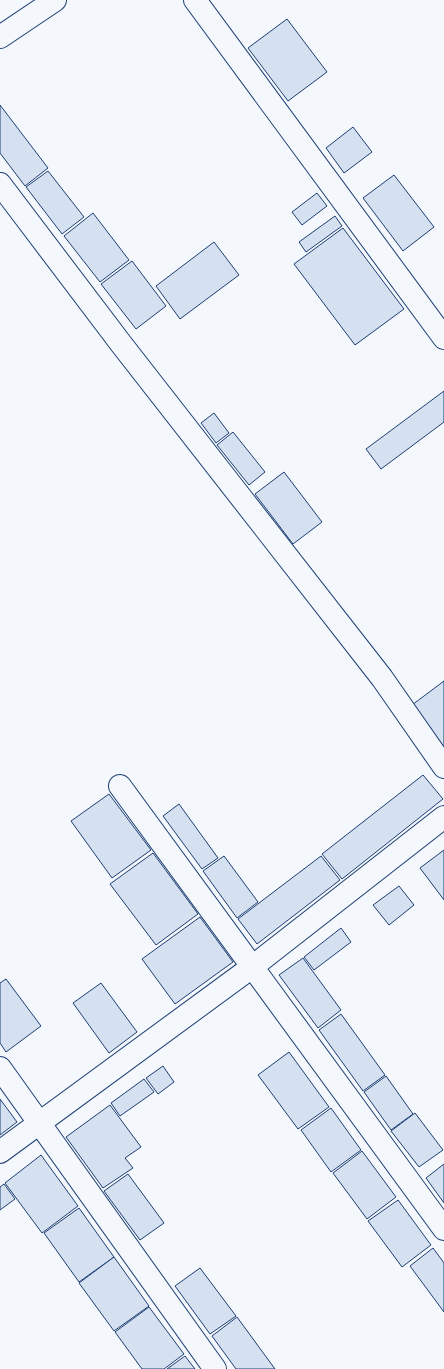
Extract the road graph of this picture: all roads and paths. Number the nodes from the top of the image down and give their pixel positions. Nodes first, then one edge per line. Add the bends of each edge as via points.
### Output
1 (55, 0) edge
2 (195, 0) edge
3 (0, 37) edge
4 (0, 184) edge
5 (444, 338) edge
6 (444, 767) edge
7 (120, 786) dead end
8 (444, 817) edge
9 (252, 968) junction
10 (0, 1068) edge
11 (39, 1123) junction
12 (0, 1152) edge
13 (444, 1229) edge
14 (215, 1369) edge

1 - 3 street
2 - 5 street
4 - 6 street via 382,678
7 - 9 street
8 - 9 street
9 - 11 street
9 - 13 street
10 - 11 street
11 - 12 street
11 - 14 street

